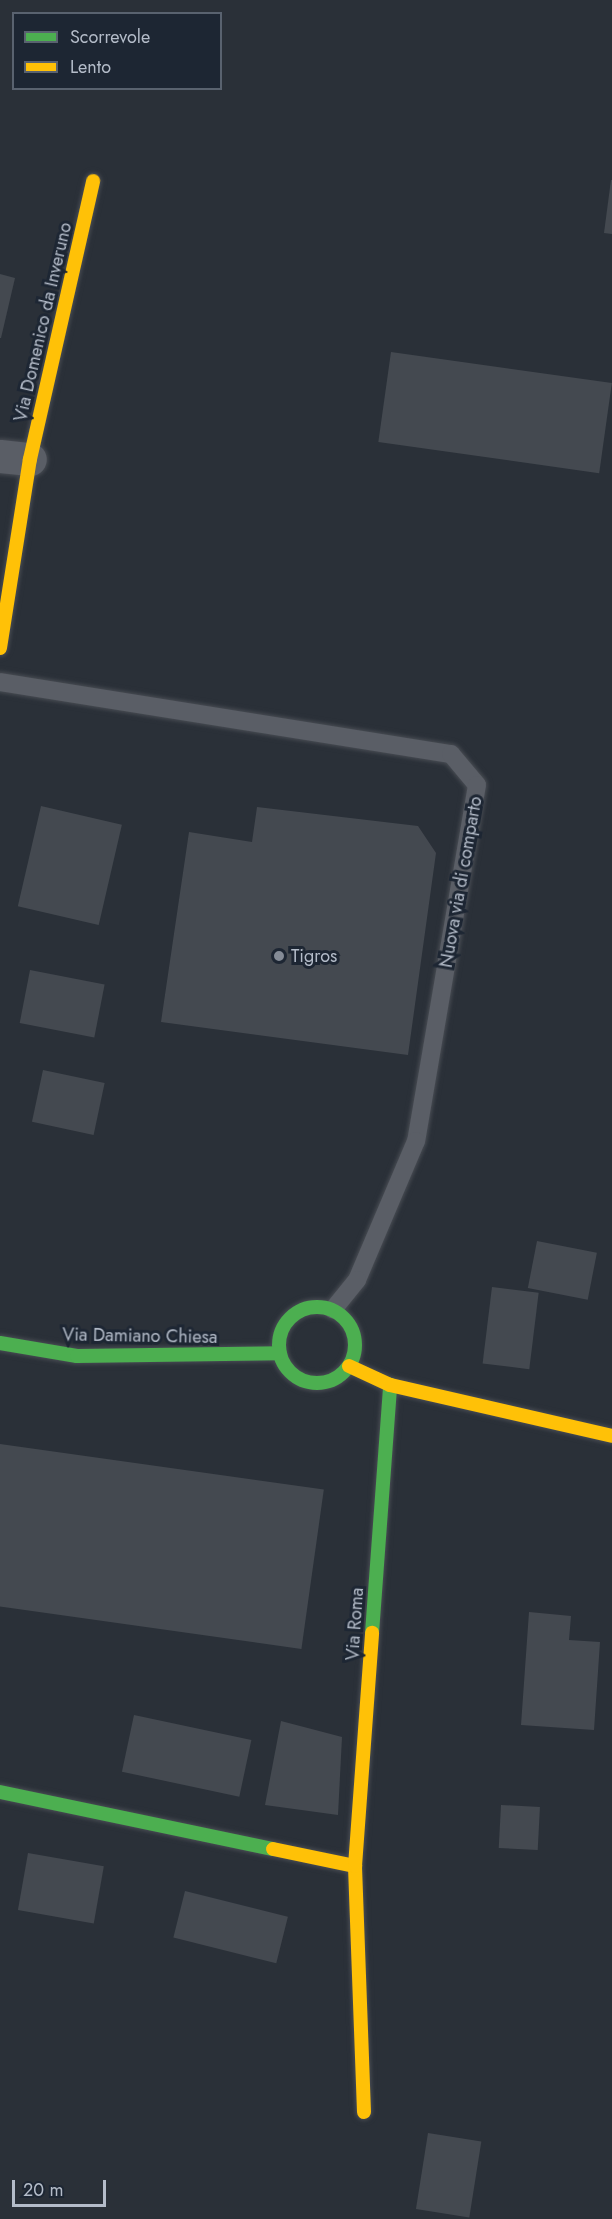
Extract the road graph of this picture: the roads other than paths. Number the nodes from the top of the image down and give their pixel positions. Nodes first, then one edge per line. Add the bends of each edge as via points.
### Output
1 (93, 181) dead end
2 (15, 457) edge
3 (0, 648) edge
4 (0, 682) edge
5 (333, 1310) junction
6 (0, 1343) edge
7 (280, 1353) junction
8 (350, 1366) junction
9 (390, 1385) junction
10 (612, 1436) edge
11 (0, 1791) edge
12 (356, 1866) junction
13 (364, 2112) dead end

1 - 2 street, Via Domenico da Inveruno
2 - 3 street, Via Domenico da Inveruno
4 - 5 lane, Nuova via di comparto via 451,754 477,785 416,1141 357,1280
5 - 7 street via 310,1308 289,1319 279,1341
5 - 8 street via 343,1316 354,1335
6 - 7 street, Via Damiano Chiesa via 77,1356
7 - 8 street via 293,1375 316,1384 341,1376
8 - 9 street
9 - 10 street
9 - 12 street, Via Roma
11 - 12 street
12 - 13 street, Via Roma

